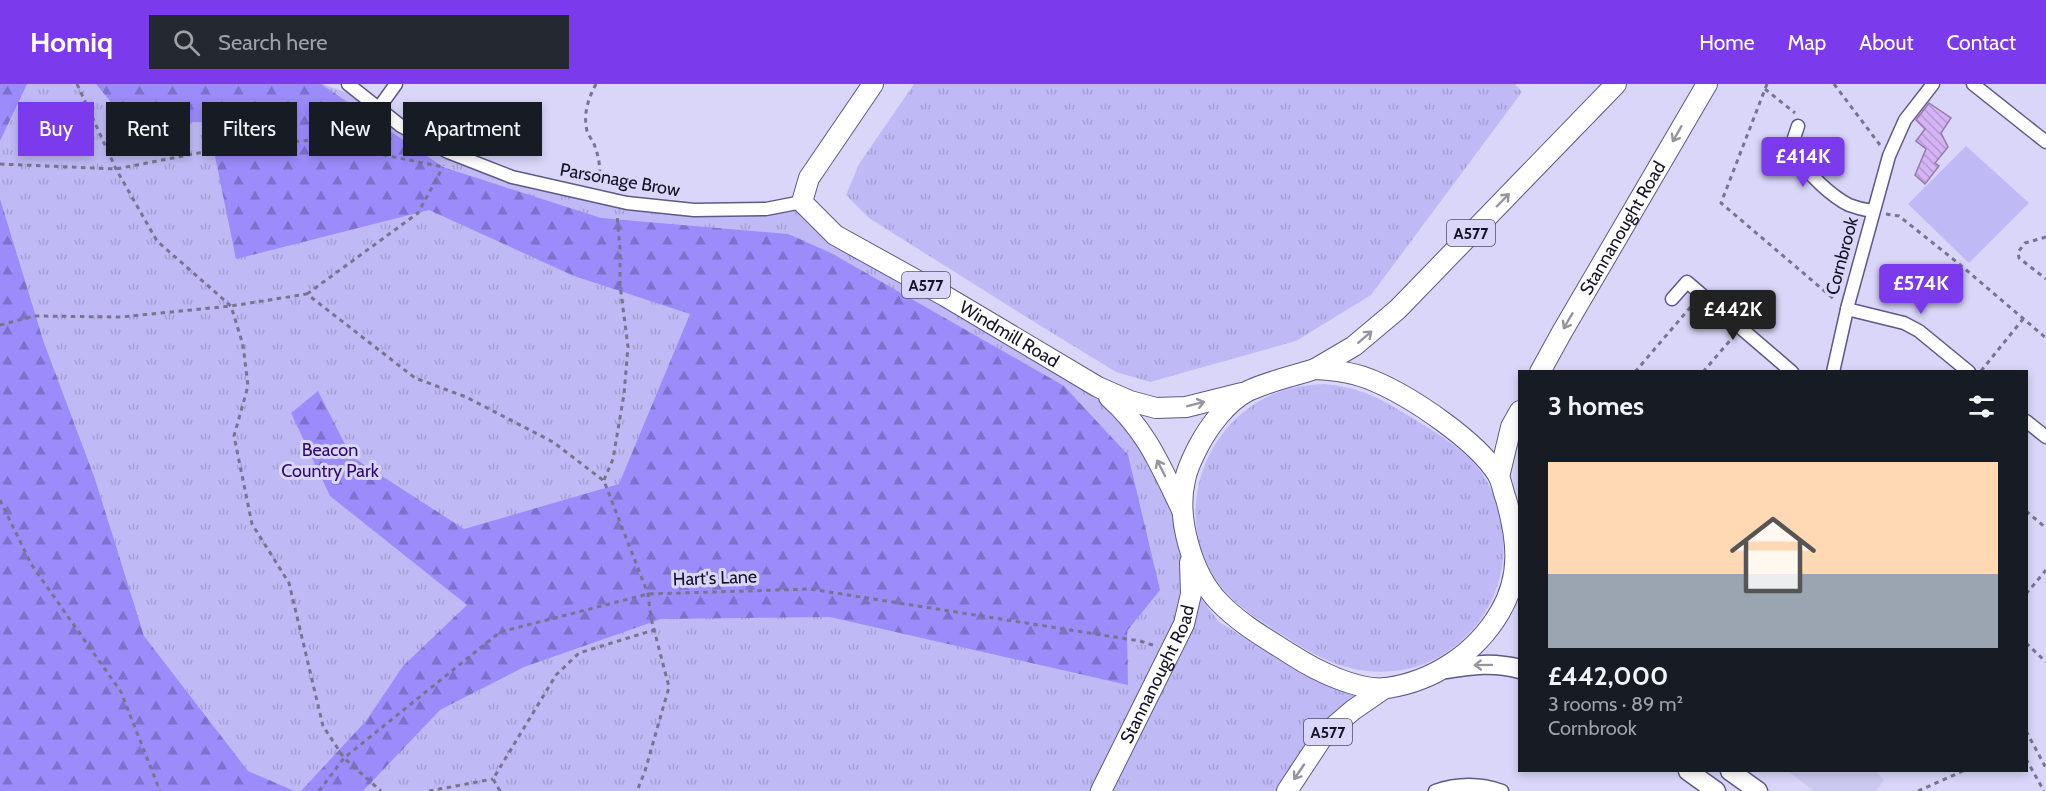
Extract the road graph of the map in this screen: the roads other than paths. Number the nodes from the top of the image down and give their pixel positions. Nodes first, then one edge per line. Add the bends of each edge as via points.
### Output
1 (348, 84) edge
2 (396, 84) edge
3 (873, 84) edge
4 (1616, 84) edge
5 (1707, 84) edge
6 (1933, 84) edge
7 (1973, 84) edge
8 (370, 102) edge
9 (383, 102) edge
10 (391, 119) edge
11 (1798, 126) road end
12 (2046, 142) edge
13 (802, 201) junction
14 (1872, 211) junction
15 (1672, 299) dead end
16 (1847, 307) junction
17 (1316, 369) junction
18 (1541, 370) edge
19 (1790, 370) edge
20 (1833, 370) edge
21 (1968, 370) edge
22 (1098, 387) junction
23 (1247, 392) junction
24 (1518, 415) edge
25 (2028, 423) edge
26 (2046, 437) edge
27 (1499, 477) junction
28 (1183, 512) junction
29 (1189, 550) junction
30 (1518, 559) edge
31 (1446, 669) junction
32 (1518, 669) edge
33 (1385, 688) junction
34 (1689, 772) edge
35 (1734, 774) edge
36 (1101, 791) edge
37 (1287, 791) edge
38 (1435, 791) edge
39 (1502, 791) edge
40 (1716, 791) edge
41 (1761, 791) edge

1 - 8 street, Parsonage Brow
2 - 9 street
3 - 13 main road via 809,178
17 -> 4 main road, A577 via 1354,346 1398,309
5 -> 18 main road, Stannanought Road
6 - 14 street, Cornbrook via 1905,120
7 - 12 street
10 - 13 street, Parsonage Brow via 448,152 512,177 616,201 694,210 766,209
11 - 14 street, Cornbrook via 1790,150 1806,170 1842,201
13 - 22 main road, Windmill Road / A577 via 835,235
14 - 16 street, Cornbrook
15 - 19 street via 1687,282
16 - 20 street, Cornbrook
16 - 21 street, Cornbrook via 1904,323
17 - 23 main road, A577
17 - 27 main road, A577 via 1343,371 1375,381 1406,399 1475,448
22 -> 23 main road, Windmill Road / A577 via 1156,408 1186,407
28 -> 22 main road, Windmill Road / A577 via 1137,425
23 - 28 main road, A577 via 1221,413 1191,460 1184,481
24 - 27 main road via 1511,427
25 - 26 street
27 - 30 main road, A577 via 1512,519
28 - 29 main road, A577
29 - 33 main road, A577 via 1203,582 1236,618 1311,667 1339,679
29 - 36 main road, Stannanought Road / A577 via 1191,594 1184,624
30 - 31 main road, A577 via 1511,587 1490,628
32 -> 31 main road via 1481,664
31 - 33 main road, A577
33 -> 37 main road, A577 via 1324,735
34 - 40 main road
35 - 41 main road
38 - 39 street via 1474,785

